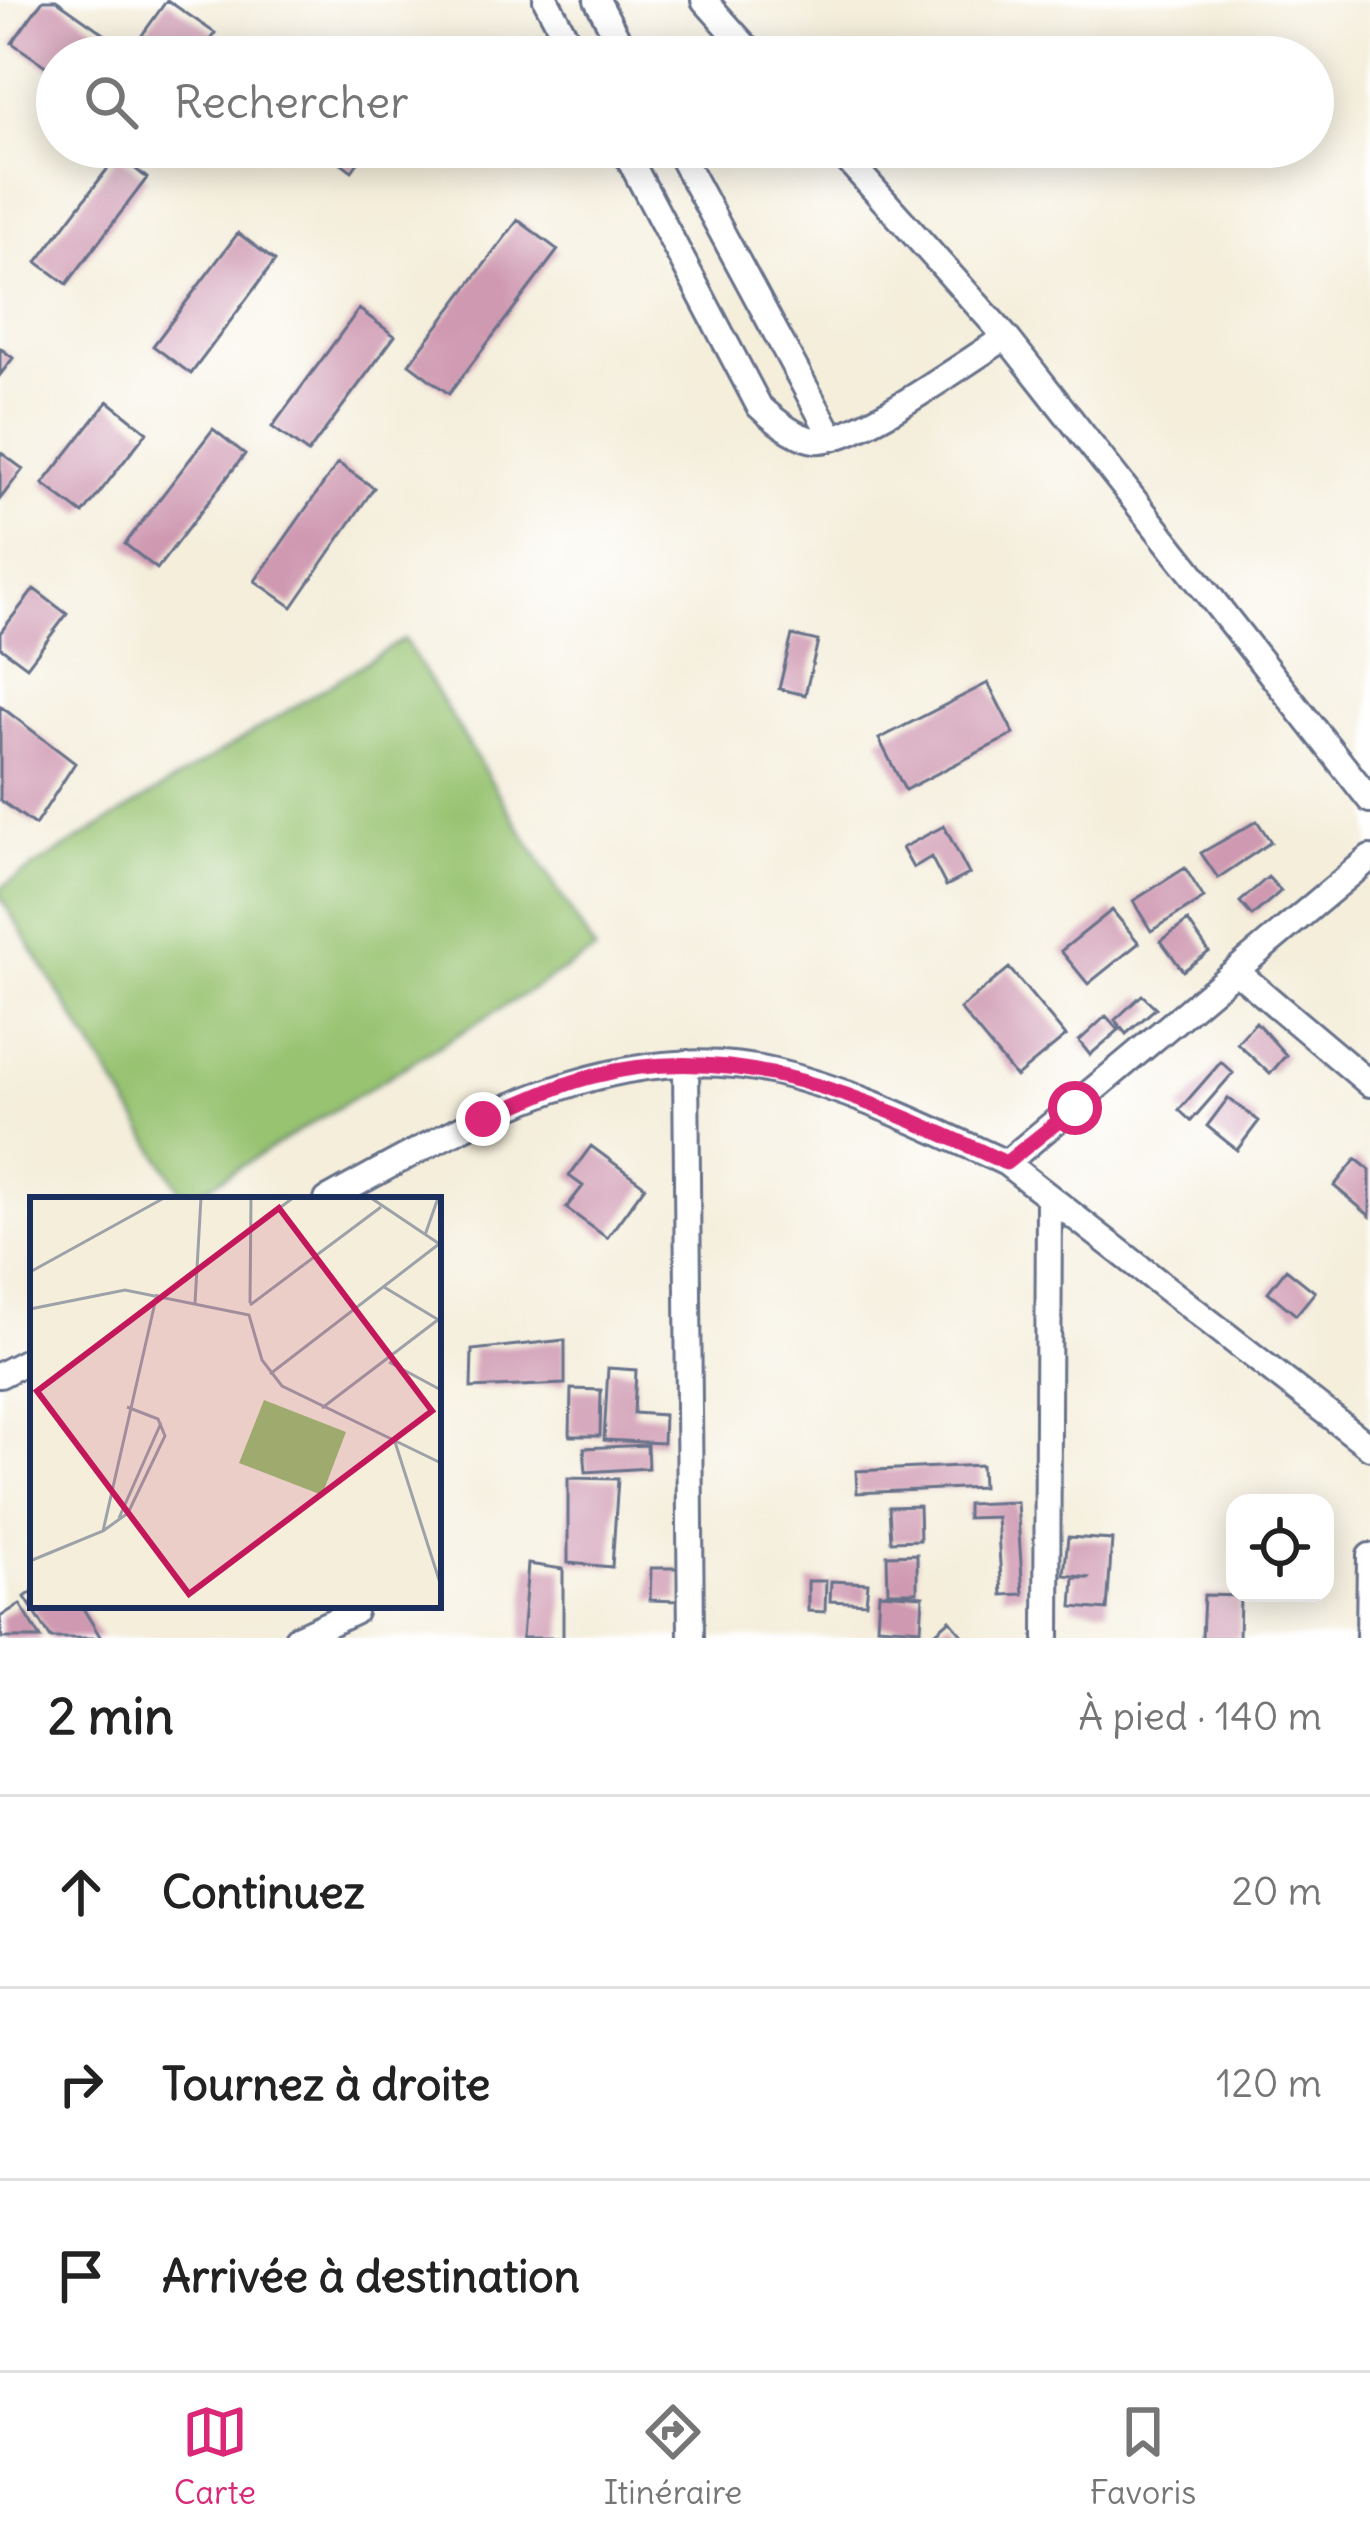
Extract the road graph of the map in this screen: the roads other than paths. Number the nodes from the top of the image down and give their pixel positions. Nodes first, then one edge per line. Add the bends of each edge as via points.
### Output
1 (546, 0) edge
2 (597, 0) edge
3 (704, 0) edge
4 (565, 36) edge
5 (617, 36) edge
6 (736, 36) edge
7 (634, 168) edge
8 (687, 168) edge
9 (855, 168) edge
10 (1006, 337) junction
11 (832, 437) junction
12 (1370, 800) edge
13 (1370, 859) edge
14 (1236, 971) junction
15 (686, 1063) junction
16 (1370, 1084) edge
17 (1006, 1163) junction
18 (372, 1188) edge
19 (338, 1197) edge
20 (1049, 1197) junction
21 (30, 1360) edge
22 (0, 1375) edge
23 (1370, 1448) edge
24 (1370, 1556) edge
25 (354, 1618) edge
26 (297, 1638) edge
27 (691, 1638) edge
28 (1047, 1638) edge
29 (1369, 1638) edge

1 - 4 street
2 - 5 street
3 - 6 street
7 - 11 street via 759,406 815,440
8 - 11 street
9 - 10 street
10 - 11 street via 854,432
10 - 12 street
13 - 14 street
14 - 16 street
14 - 17 street
15 - 17 street via 773,1071 891,1110
15 - 18 street via 594,1076 483,1119
15 - 27 street
17 - 20 street
18 - 19 street
20 - 23 street
20 - 28 street
21 - 22 street
24 - 29 street
25 - 26 street

